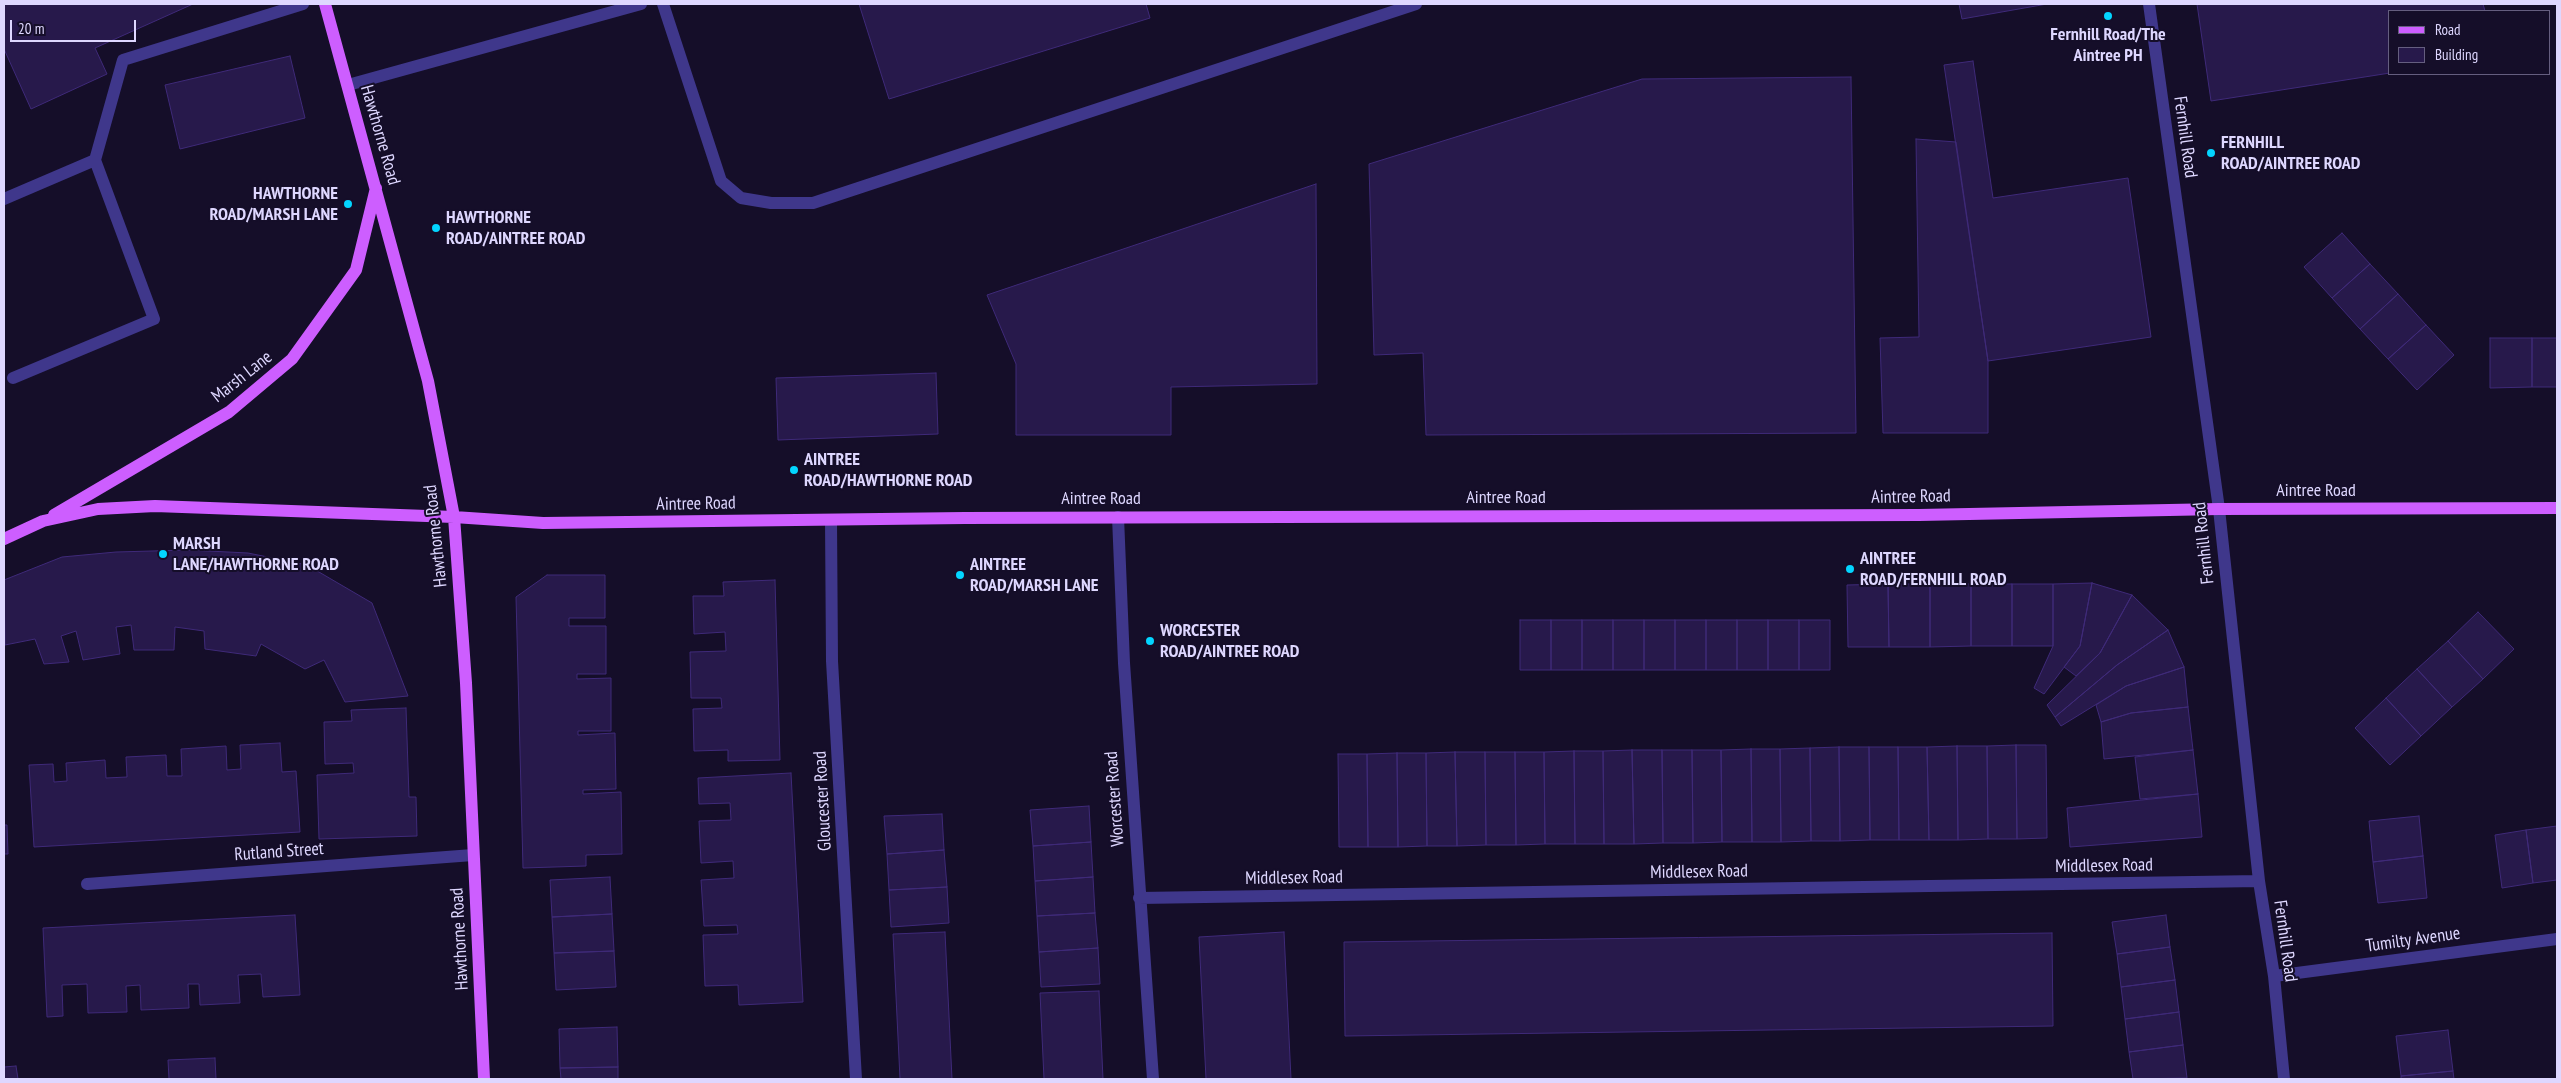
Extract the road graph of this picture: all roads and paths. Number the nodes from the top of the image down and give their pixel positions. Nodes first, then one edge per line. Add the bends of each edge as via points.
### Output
1 (303, 4) edge
2 (325, 4) edge
3 (641, 4) edge
4 (663, 4) edge
5 (1416, 4) edge
6 (2148, 4) edge
7 (348, 85) junction
8 (95, 160) junction
9 (376, 186) junction
10 (4, 199) edge
11 (13, 378) dead end
12 (2557, 508) edge
13 (2218, 509) junction
14 (454, 517) junction
15 (1118, 517) junction
16 (831, 520) junction
17 (43, 521) junction
18 (4, 539) edge
19 (473, 855) junction
20 (2259, 881) junction
21 (87, 884) dead end
22 (1139, 898) junction
23 (2557, 939) edge
24 (2274, 976) junction
25 (484, 1079) edge
26 (856, 1079) edge
27 (1153, 1079) edge
28 (2284, 1079) edge

1 - 8 street via 123,60
2 - 7 main road, Hawthorne Road
3 - 7 street
4 - 5 street via 721,181 741,198 771,203 813,203
6 - 13 street, Fernhill Road
7 - 9 main road, Hawthorne Road
8 - 10 street
8 - 11 street via 154,319
9 - 14 main road, Hawthorne Road via 428,381
9 - 17 main road, Marsh Lane via 356,270 292,360 229,412
12 - 13 main road, Aintree Road
13 - 15 main road, Aintree Road via 1919,515
13 - 20 street, Fernhill Road
14 - 16 main road, Aintree Road via 543,523
14 - 17 main road, Marsh Lane via 155,506 98,509
14 - 19 main road, Hawthorne Road via 466,683
15 - 16 main road, Aintree Road
15 - 22 street, Worcester Road
16 - 26 street, Gloucester Road via 832,661
17 - 18 main road, Marsh Lane
19 - 21 street, Rutland Street
19 - 25 main road, Hawthorne Road
20 - 22 street, Middlesex Road
20 - 24 street, Fernhill Road
22 - 27 street, Worcester Road
23 - 24 street, Tumilty Avenue
24 - 28 street, Fernhill Road

